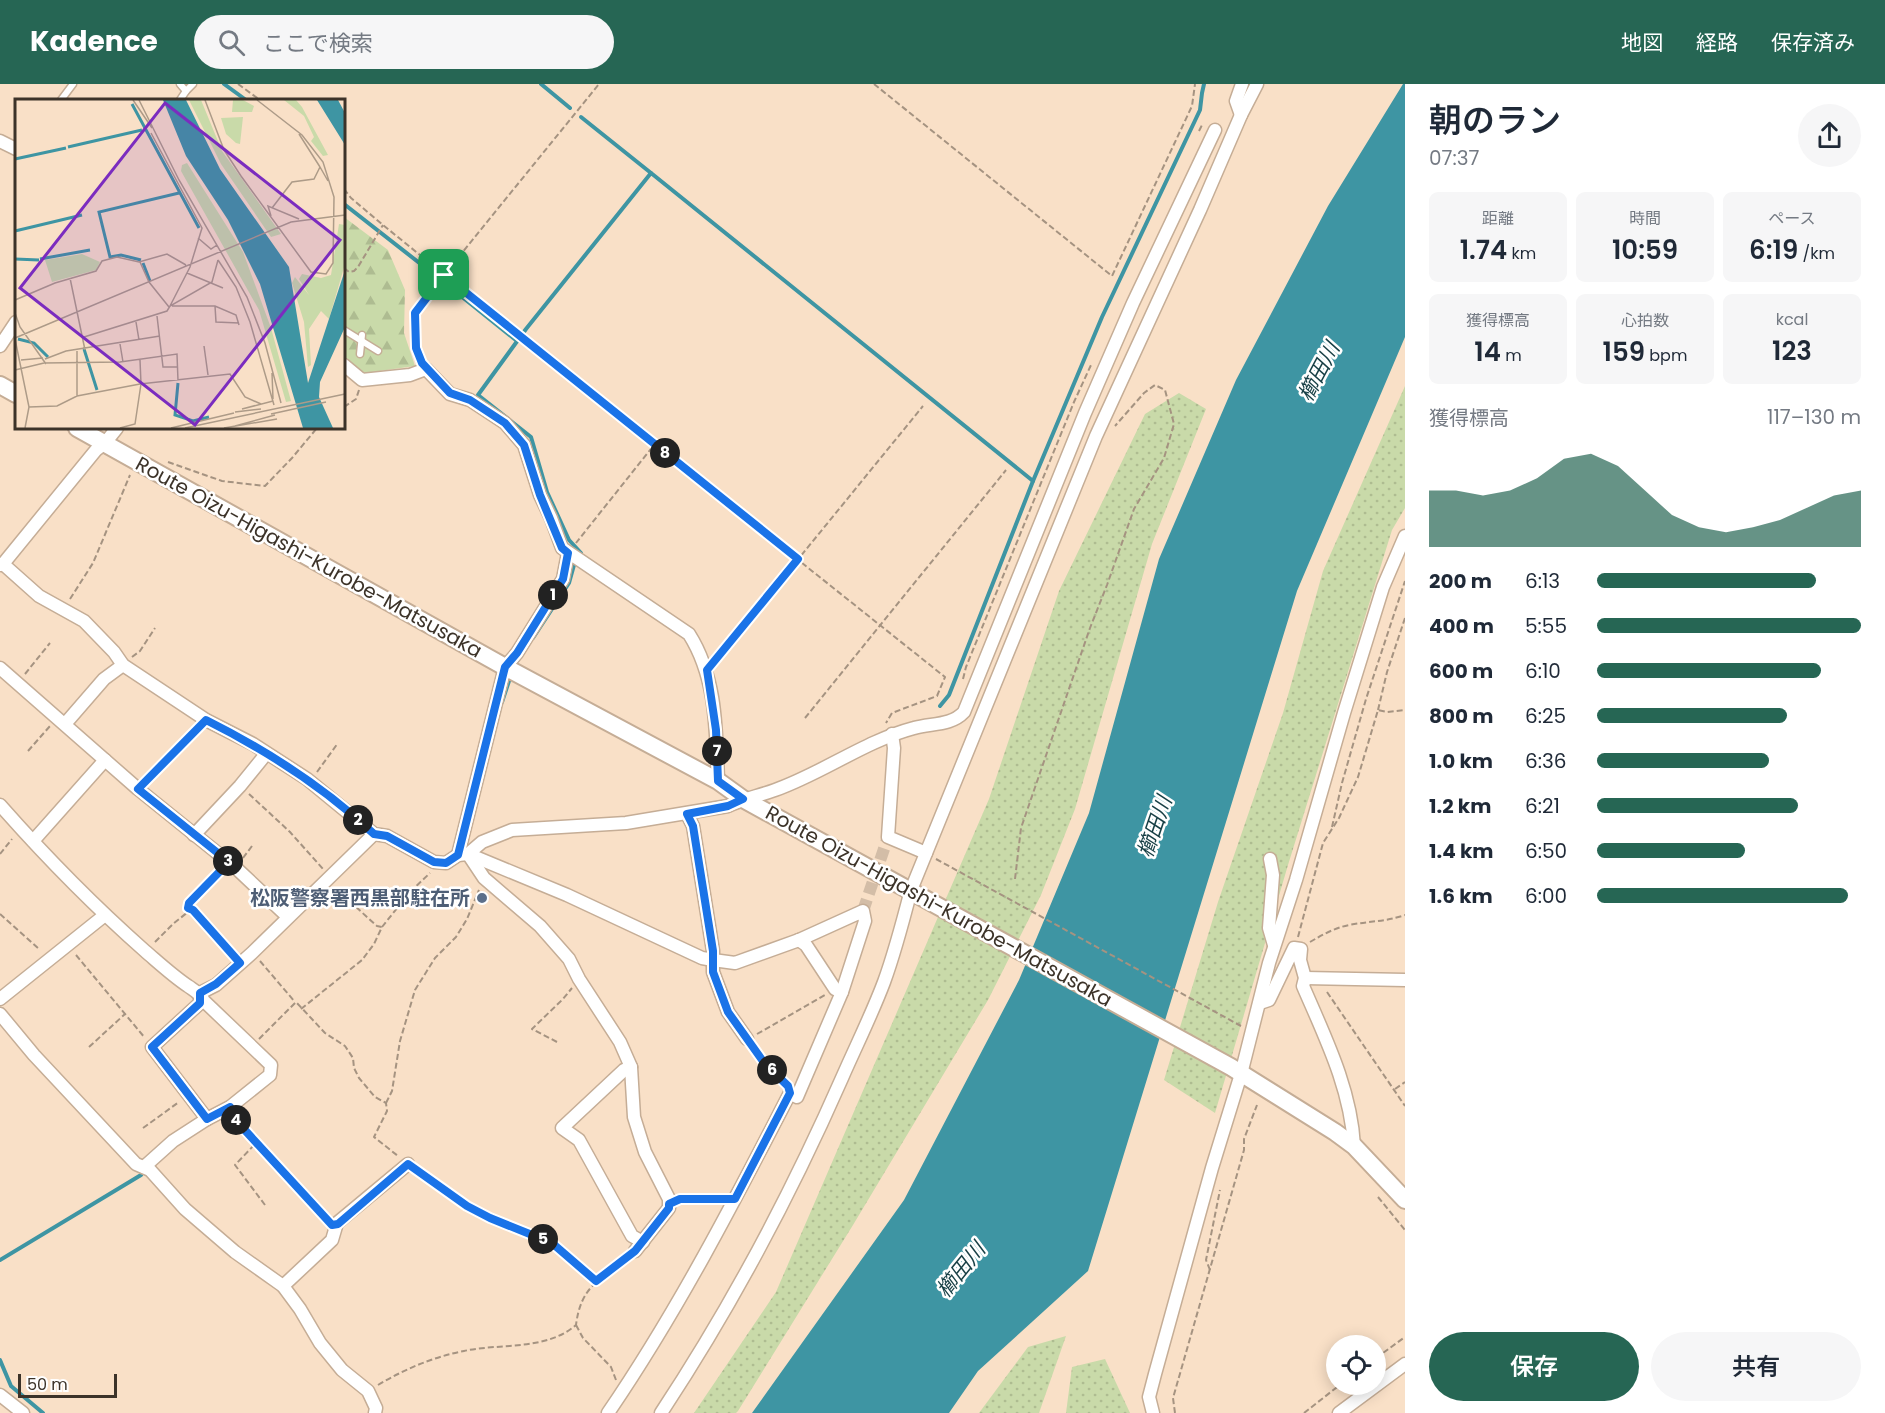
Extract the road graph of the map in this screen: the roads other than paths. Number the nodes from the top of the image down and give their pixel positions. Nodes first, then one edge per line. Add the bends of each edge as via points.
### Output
1 (73, 84) edge
2 (180, 84) edge
3 (193, 84) edge
4 (1242, 84) edge
5 (1257, 84) edge
6 (186, 91) junction
7 (62, 99) edge
8 (181, 99) edge
9 (1241, 115) junction
10 (1215, 130) dead end
11 (0, 141) edge
12 (15, 148) edge
13 (15, 324) edge
14 (345, 330) edge
15 (361, 338) junction
16 (0, 346) edge
17 (378, 351) dead end
18 (360, 354) dead end
19 (345, 366) edge
20 (0, 385) edge
21 (15, 393) edge
22 (79, 429) edge
23 (116, 429) edge
24 (105, 443) junction
25 (1405, 536) edge
26 (568, 553) junction
27 (2, 565) edge
28 (123, 664) junction
29 (0, 668) edge
30 (510, 670) junction
31 (61, 721) junction
32 (892, 734) junction
33 (266, 754) junction
34 (105, 760) junction
35 (718, 781) junction
36 (743, 799) junction
37 (0, 805) edge
38 (687, 814) junction
39 (374, 834) junction
40 (194, 835) junction
41 (33, 841) junction
42 (463, 854) junction
43 (930, 855) junction
44 (1270, 859) dead end
45 (915, 892) junction
46 (105, 915) junction
47 (288, 917) junction
48 (800, 940) junction
49 (1275, 945) junction
50 (713, 960) junction
51 (1305, 978) junction
52 (1405, 980) edge
53 (839, 990) junction
54 (200, 993) junction
55 (0, 999) edge
56 (1260, 1003) junction
57 (0, 1014) edge
58 (747, 1039) road end
59 (631, 1067) junction
60 (1236, 1071) junction
61 (207, 1119) junction
62 (1354, 1146) junction
63 (408, 1164) road end
64 (144, 1167) junction
65 (1405, 1200) edge
66 (283, 1286) junction
67 (1405, 1364) edge
68 (0, 1395) edge
69 (23, 1413) edge
70 (375, 1413) edge
71 (608, 1413) edge
72 (661, 1413) edge
73 (1153, 1413) edge
74 (1339, 1413) edge

1 - 7 lane
2 - 6 lane
3 - 6 lane
4 - 9 street via 1236,101
5 - 9 street
6 - 8 lane
9 - 43 street via 1096,436
10 - 32 street via 1085,413 964,712 957,720
11 - 12 street
13 - 16 street
14 - 15 lane
15 - 17 lane
15 - 18 lane
19 - 26 street via 362,380 410,375 426,369 450,393 470,400 505,423 524,445 540,495 562,548
20 - 21 main road
22 - 24 main road, Route Oizu-Higashi-Kurobe-Matsusaka
23 - 24 street
24 - 27 street
24 - 30 main road, Route Oizu-Higashi-Kurobe-Matsusaka
25 - 49 street via 1383,587
26 - 30 street via 563,579
26 - 35 street via 690,634 707,670 716,730
27 - 28 street via 39,596 84,621
28 - 31 street
28 - 33 street via 206,720
29 - 31 street
30 - 35 main road, Route Oizu-Higashi-Kurobe-Matsusaka
30 - 42 street
31 - 34 street
32 - 36 street via 775,790
32 - 43 street via 888,837
33 - 39 street via 307,779
33 - 40 street
34 - 40 street
34 - 41 street
35 - 36 main road, Route Oizu-Higashi-Kurobe-Matsusaka
36 - 38 street
36 - 45 main road, Route Oizu-Higashi-Kurobe-Matsusaka
37 - 41 street
38 - 42 street via 626,823 512,830
38 - 50 street via 693,826
39 - 42 street via 387,836 434,862 446,863
39 - 47 street
40 - 47 street
41 - 46 street
42 - 50 street
42 - 59 street via 484,878 540,926 569,959
43 - 45 street
44 - 49 street via 1273,875 1269,928
45 - 60 main road, Route Oizu-Higashi-Kurobe-Matsusaka
45 - 72 street via 884,982 821,1126 724,1312
46 - 54 street
46 - 55 street
47 - 54 street via 216,984
48 - 50 street via 735,963
48 - 53 street
48 - 53 street via 862,911 865,921
49 - 56 street
50 - 58 street via 713,972 728,1012
51 - 52 street
51 - 56 street via 1301,950 1294,948 1269,1000
51 - 62 street via 1303,986 1339,1070
53 - 71 street via 797,1097 790,1093 683,1292
54 - 61 street via 200,1003 152,1047
54 - 61 street via 271,1065 270,1075 230,1107
56 - 60 street
57 - 64 street via 135,1164
59 - 59 street via 562,1128 579,1140 639,1246 669,1208 669,1199 645,1152 634,1117
60 - 62 main road, Route Oizu-Higashi-Kurobe-Matsusaka
60 - 73 street via 1149,1397
61 - 64 street
62 - 65 main road, Route Oizu-Higashi-Kurobe-Matsusaka
63 - 66 street via 338,1224 332,1240
64 - 66 street via 235,1252
66 - 70 street via 320,1343 342,1370 368,1391
67 - 74 street
68 - 69 street

